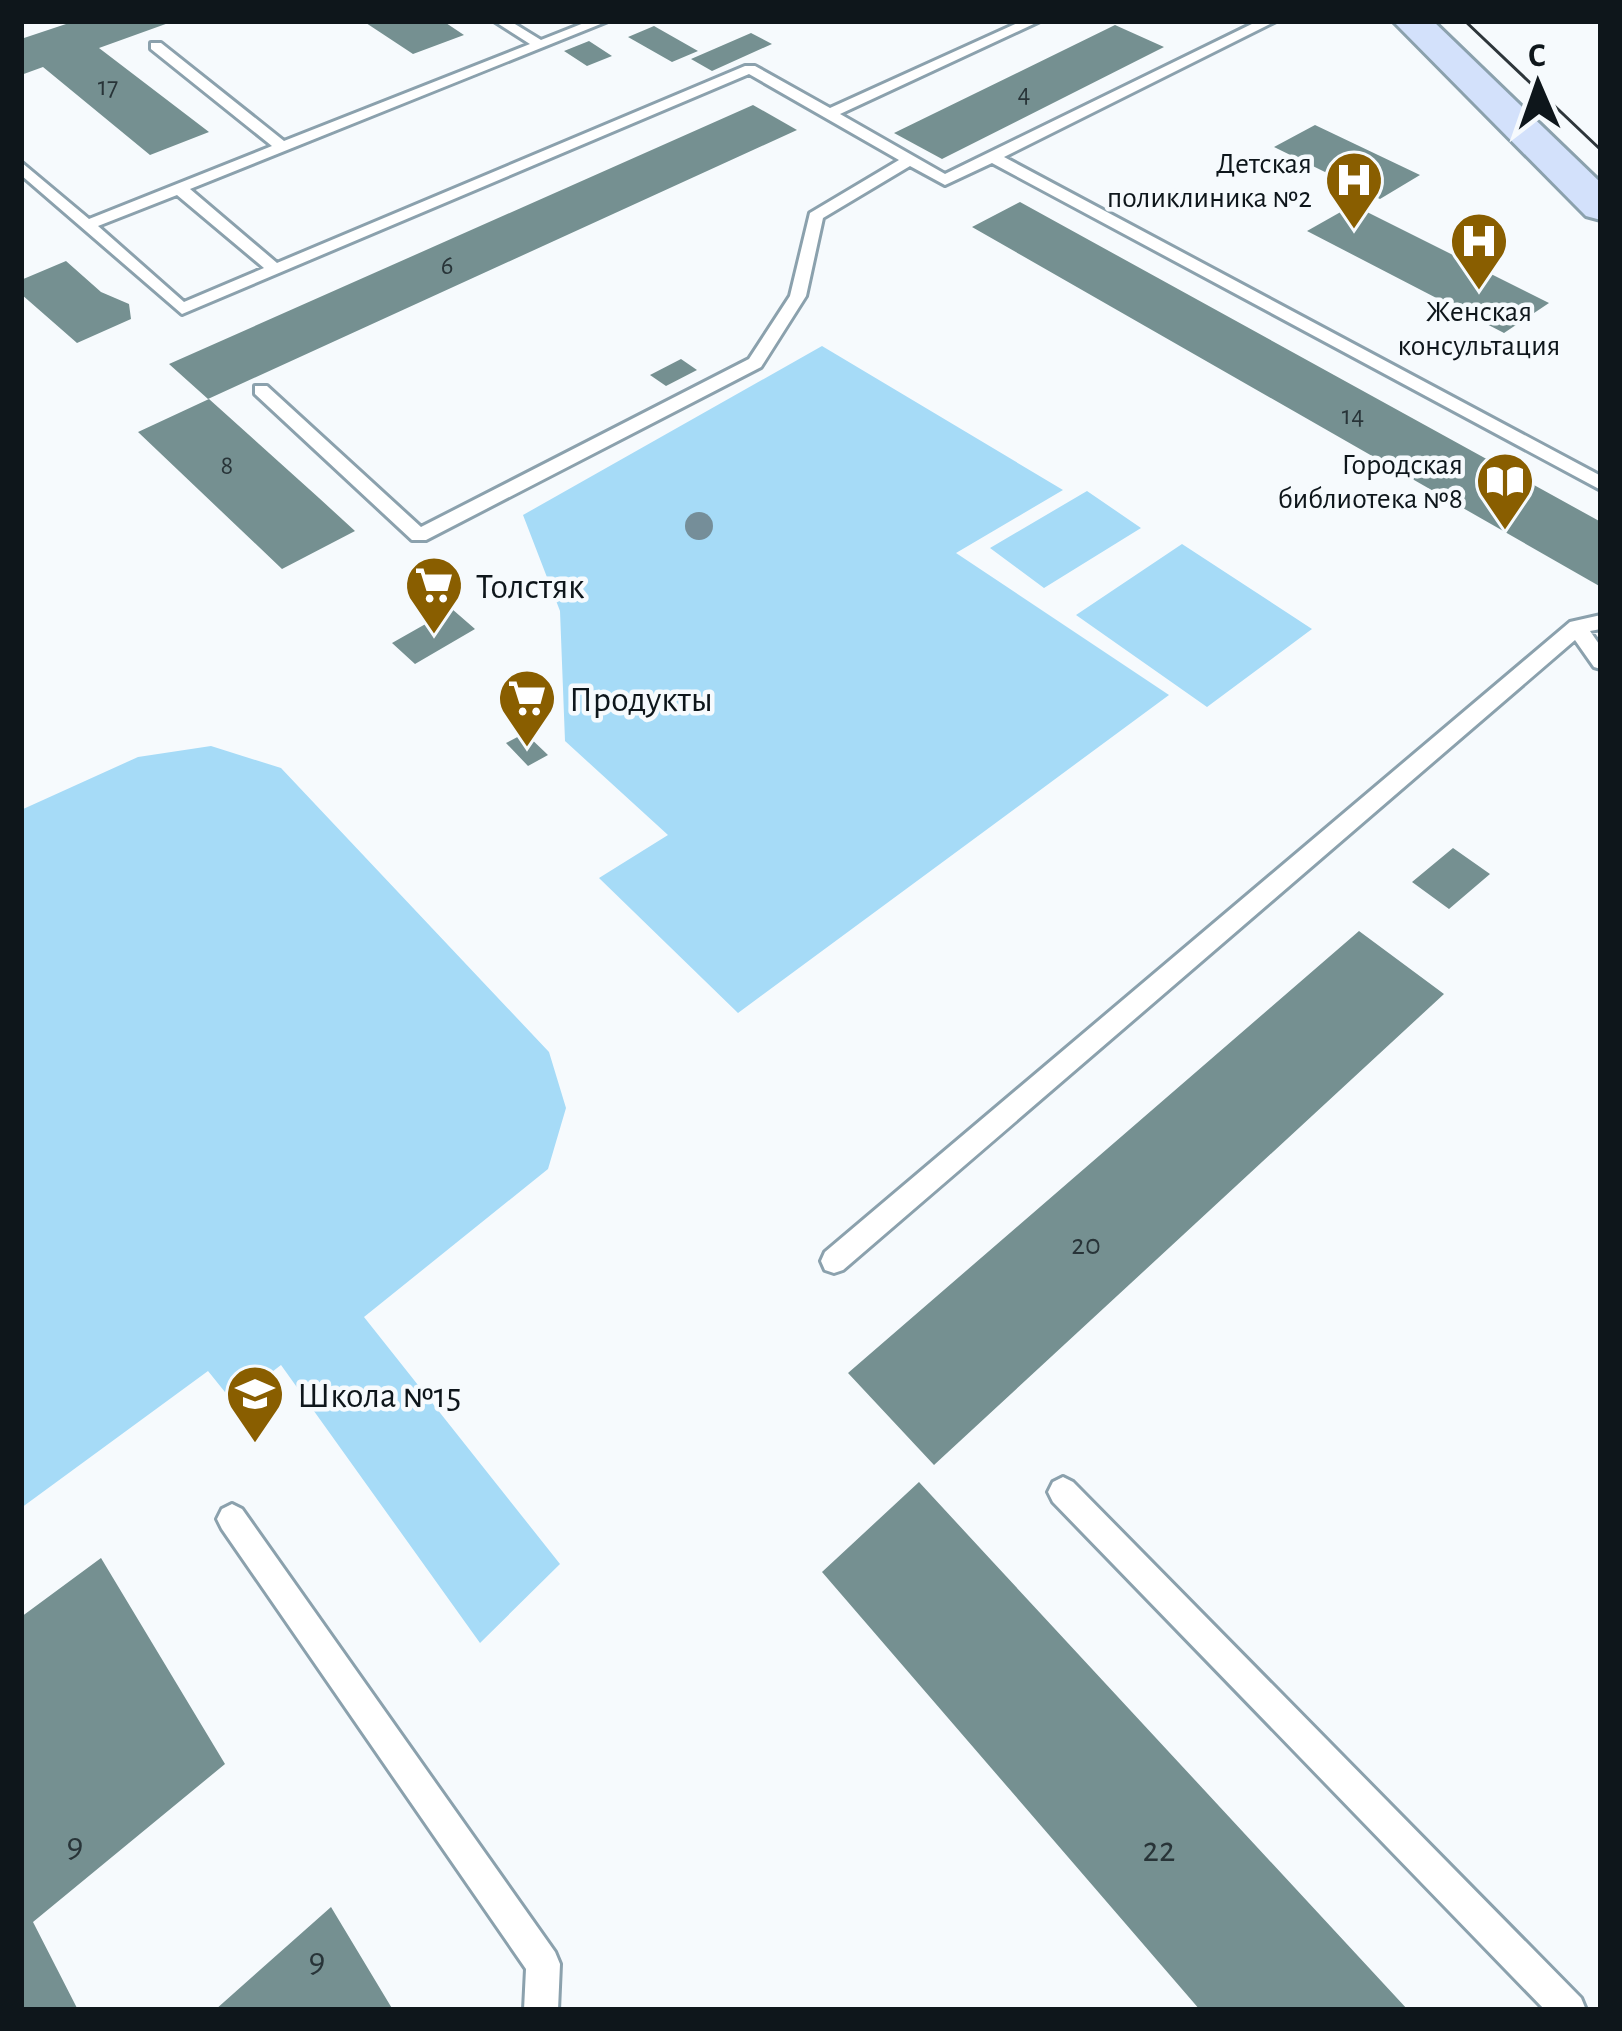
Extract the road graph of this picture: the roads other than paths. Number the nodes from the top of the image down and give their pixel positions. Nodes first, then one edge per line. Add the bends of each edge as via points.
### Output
1 (501, 21) edge
2 (601, 21) edge
3 (1033, 21) edge
4 (1222, 21) edge
5 (1269, 21) edge
6 (1412, 21) edge
7 (1246, 32) junction
8 (540, 45) junction
9 (155, 46) dead end
10 (830, 114) junction
11 (283, 147) junction
12 (993, 157) junction
13 (910, 160) junction
14 (21, 167) edge
15 (179, 188) junction
16 (1601, 207) edge
17 (87, 225) junction
18 (276, 269) junction
19 (261, 390) dead end
20 (1601, 484) edge
21 (1589, 625) edge
22 (1601, 662) edge
23 (834, 1261) dead end
24 (1063, 1492) dead end
25 (232, 1520) dead end
26 (541, 2010) edge
27 (1569, 2010) edge

1 - 8 lane
2 - 8 lane
3 - 10 lane
4 - 7 lane
5 - 7 lane
6 - 16 main road
7 - 12 lane
8 - 11 lane
9 - 11 lane
10 - 13 lane
10 - 18 lane via 749,69
11 - 15 lane
12 - 13 lane via 945,180
12 - 20 lane
13 - 19 lane via 816,216 798,296 755,363 419,536
14 - 17 lane
15 - 17 lane
15 - 18 lane
17 - 18 lane via 182,309
21 - 22 lane
21 - 23 lane
24 - 27 lane
25 - 26 lane via 543,1964

